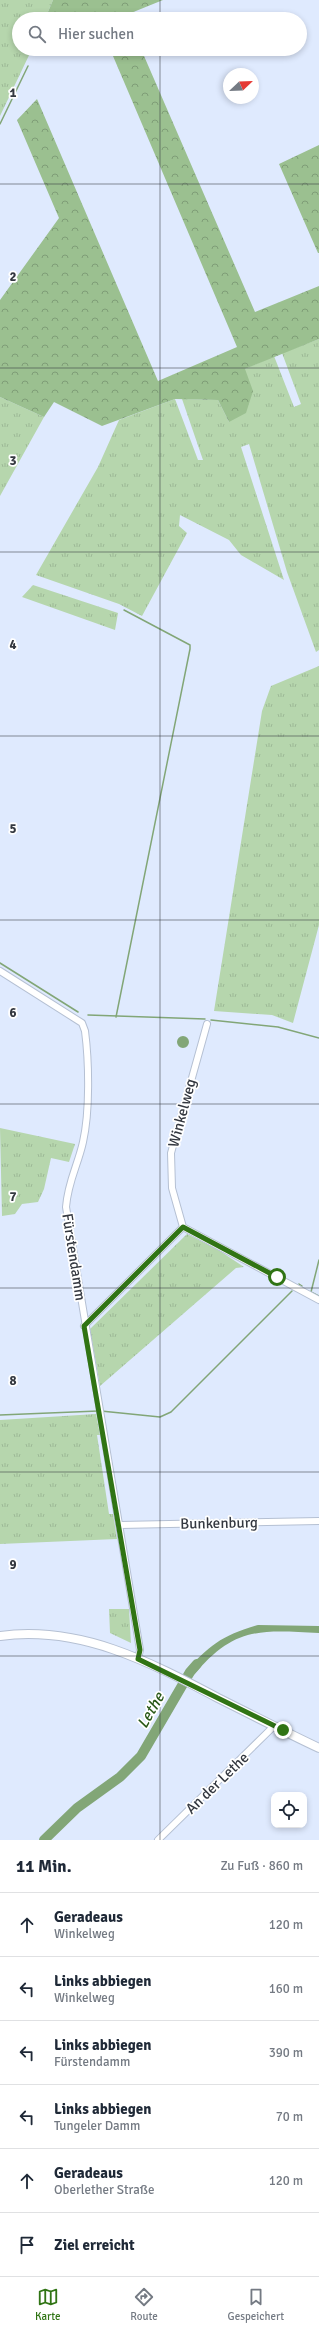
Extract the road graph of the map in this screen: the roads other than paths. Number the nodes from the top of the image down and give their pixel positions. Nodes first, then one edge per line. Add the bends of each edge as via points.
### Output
1 (0, 970) edge
2 (207, 1024) dead end
3 (183, 1227) junction
4 (319, 1300) edge
5 (84, 1326) junction
6 (319, 1521) edge
7 (120, 1525) junction
8 (0, 1636) edge
9 (138, 1659) junction
10 (274, 1726) junction
11 (319, 1748) edge
12 (158, 1840) edge

1 - 5 street, Fürstendamm via 82,1023 86,1031 87,1111 84,1134 67,1188 66,1206
2 - 3 street, Winkelweg via 171,1153 172,1188
3 - 4 street
3 - 5 street
5 - 7 street, Fürstendamm
6 - 7 street, Bunkenburg
7 - 9 street, Fürstendamm via 140,1650
8 - 9 street via 51,1634 105,1646
9 - 10 street
10 - 11 street
10 - 12 street, An der Lethe

